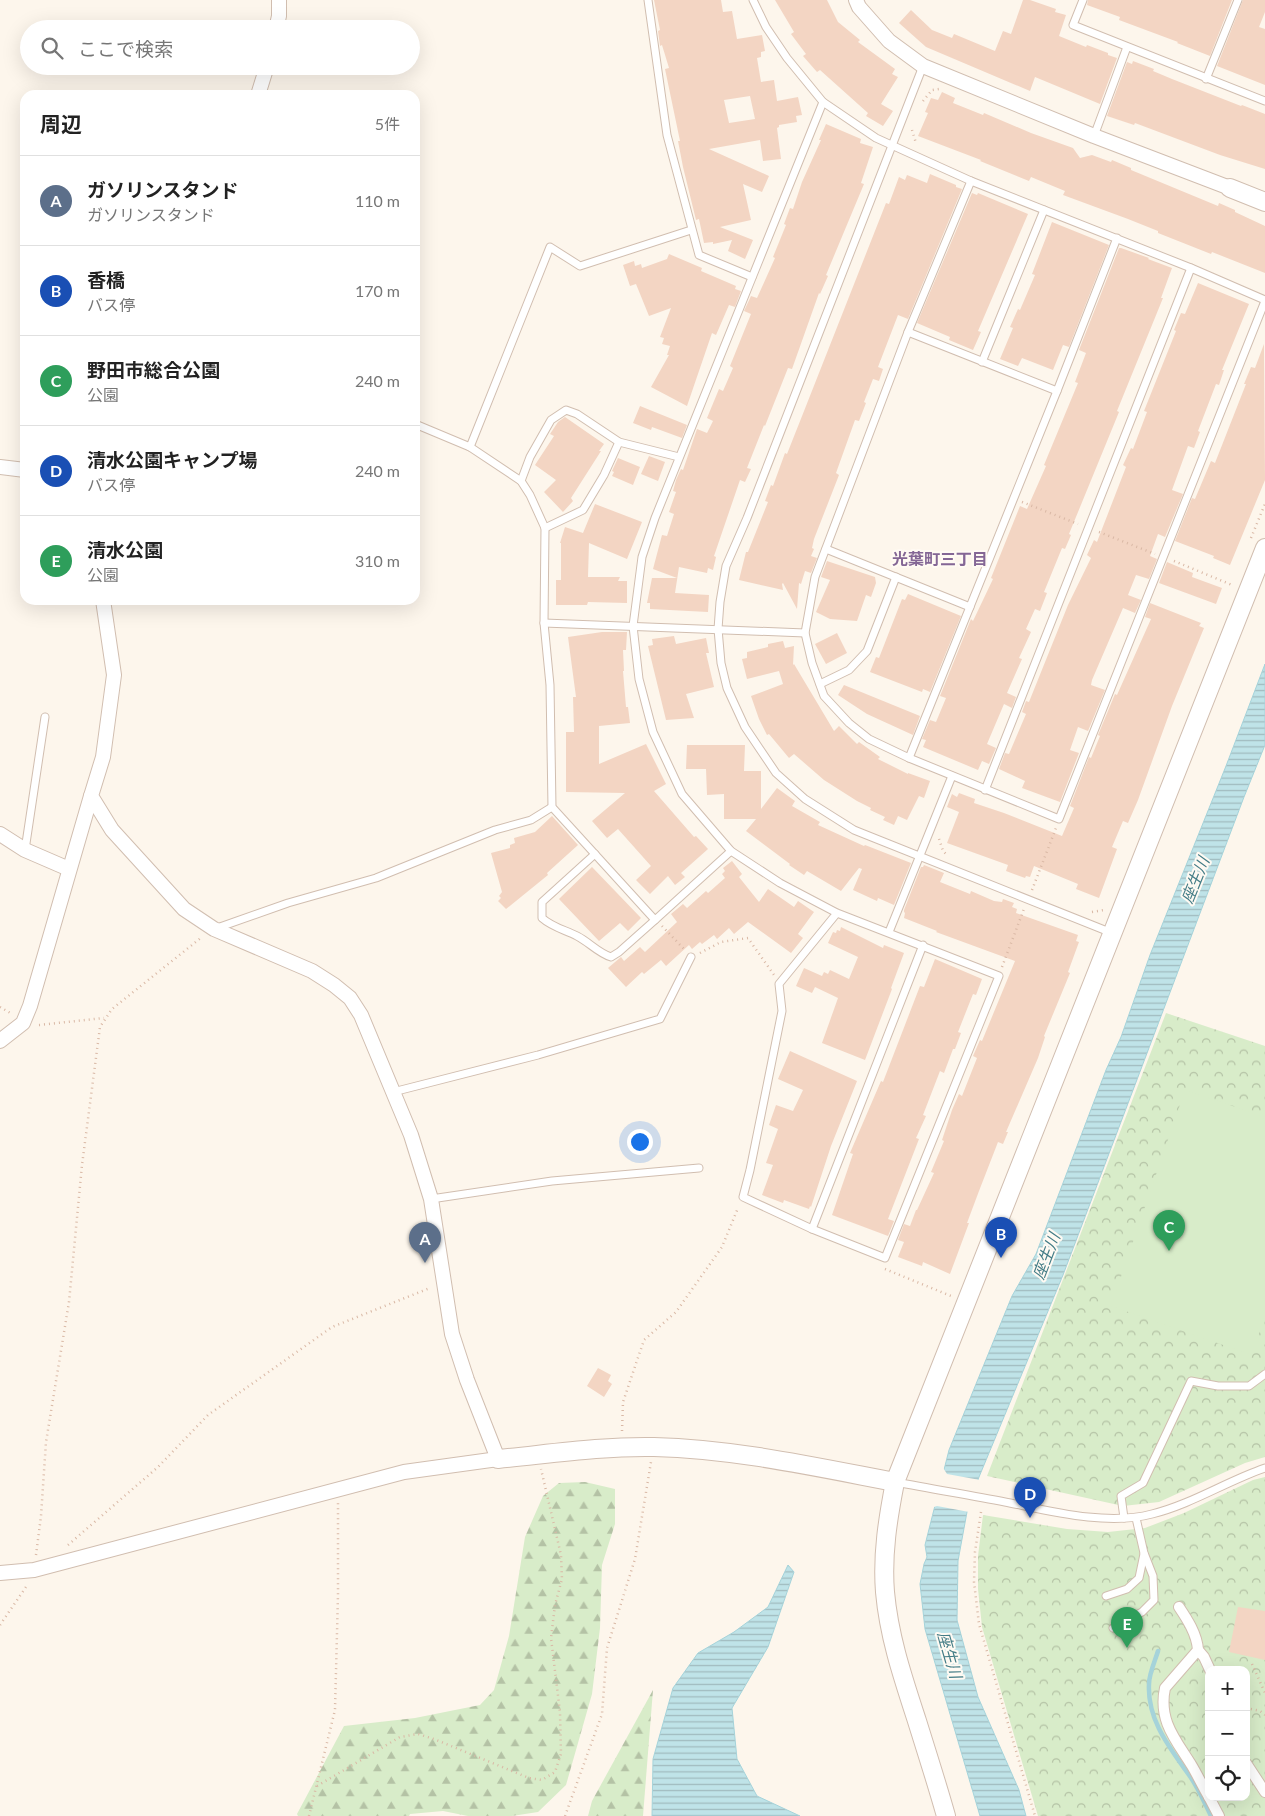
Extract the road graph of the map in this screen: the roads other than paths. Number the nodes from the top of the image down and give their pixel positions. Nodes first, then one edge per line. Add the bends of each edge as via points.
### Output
1 (279, 0) edge
2 (290, 0) edge
3 (648, 0) edge
4 (753, 0) edge
5 (856, 0) edge
6 (1083, 0) edge
7 (1238, 0) edge
8 (277, 20) edge
9 (279, 20) edge
10 (1127, 47) junction
11 (922, 66) junction
12 (264, 75) edge
13 (1206, 78) junction
14 (260, 90) edge
15 (1265, 101) edge
16 (823, 102) junction
17 (1094, 136) junction
18 (892, 145) junction
19 (971, 181) junction
20 (1230, 188) joint
21 (1265, 202) edge
22 (1044, 210) junction
23 (691, 230) junction
24 (1117, 238) junction
25 (1191, 268) junction
26 (752, 277) junction
27 (1265, 300) edge
28 (908, 332) junction
29 (982, 362) junction
30 (1057, 391) junction
31 (420, 426) edge
32 (619, 442) junction
33 (470, 447) junction
34 (679, 457) junction
35 (0, 467) edge
36 (20, 469) edge
37 (521, 482) junction
38 (545, 528) junction
39 (1265, 548) edge
40 (826, 549) junction
41 (896, 577) junction
42 (103, 605) edge
43 (970, 607) junction
44 (544, 623) junction
45 (633, 626) junction
46 (718, 630) junction
47 (805, 633) junction
48 (820, 684) junction
49 (45, 717) dead end
50 (909, 758) junction
51 (952, 776) junction
52 (985, 790) junction
53 (91, 796) junction
54 (552, 807) junction
55 (0, 834) edge
56 (25, 850) junction
57 (731, 851) junction
58 (595, 854) junction
59 (919, 855) junction
60 (69, 869) junction
61 (837, 913) junction
62 (656, 920) junction
63 (214, 929) junction
64 (889, 932) junction
65 (1112, 933) junction
66 (923, 945) junction
67 (691, 957) road end
68 (0, 1041) edge
69 (393, 1092) junction
70 (699, 1168) dead end
71 (431, 1199) junction
72 (812, 1229) junction
73 (1265, 1374) edge
74 (498, 1459) junction
75 (1265, 1468) edge
76 (896, 1482) junction
77 (1124, 1518) junction
78 (1136, 1518) junction
79 (1144, 1553) junction
80 (0, 1573) edge
81 (1106, 1596) dead end
82 (1179, 1607) dead end
83 (1113, 1628) dead end
84 (1198, 1650) junction
85 (1208, 1666) edge
86 (1250, 1769) edge
87 (1205, 1790) edge
88 (1265, 1792) edge
89 (1211, 1801) edge
90 (946, 1816) edge
91 (1219, 1816) edge

1 - 8 street
2 - 9 street
3 - 23 lane via 667,135
4 - 16 lane via 787,58
5 - 11 street via 889,41
6 - 10 lane via 1073,25
7 - 13 lane
10 - 13 lane
10 - 17 lane
11 - 17 street
11 - 18 lane
12 - 14 street
13 - 15 lane
16 - 18 lane
16 - 26 lane
17 - 20 street
18 - 19 lane
18 - 46 lane via 726,566
19 - 22 lane
19 - 28 lane
20 - 21 street
22 - 24 lane
22 - 29 lane
23 - 26 lane via 699,255
23 - 33 lane via 580,266 550,247
24 - 25 lane
24 - 30 lane
25 - 27 lane
25 - 52 lane
26 - 34 lane
27 - 52 lane via 1059,819
28 - 29 lane
28 - 40 lane
29 - 30 lane
30 - 43 lane
31 - 33 lane
32 - 34 lane
32 - 37 lane via 566,410 551,420 530,457
32 - 38 lane via 583,510
33 - 37 lane
34 - 45 lane via 642,557
35 - 36 street
37 - 38 lane
38 - 44 lane
39 - 65 street
40 - 41 lane
40 - 47 lane via 815,577
41 - 43 lane
41 - 48 lane via 867,651 849,670
42 - 53 street via 114,676 103,757
43 - 50 lane
44 - 45 lane
44 - 54 lane via 550,685
45 - 46 lane
45 - 57 lane via 639,679 653,732 682,794
46 - 47 lane
46 - 59 lane via 727,688 745,727 776,773 805,799 854,830
47 - 48 lane
48 - 50 lane via 824,696 869,739
49 - 56 lane
50 - 51 lane
51 - 52 lane
51 - 59 lane
53 - 60 street
53 - 63 street via 112,830 184,909
54 - 58 lane
54 - 63 lane via 531,820 495,830 376,878 288,903
55 - 56 street
56 - 60 street
57 - 61 lane via 780,883
57 - 62 lane
58 - 62 lane
58 - 62 lane via 542,902 542,918 611,957
59 - 64 lane
59 - 65 lane
60 - 68 street via 23,1023
61 - 64 lane
61 - 72 lane via 780,984 782,1011 743,1197
63 - 69 street via 312,971 350,998 371,1035
64 - 66 lane
65 - 76 street
66 - 72 lane
66 - 72 lane via 999,976 885,1258
67 - 69 lane via 660,1019 538,1055
69 - 71 street
70 - 71 lane via 552,1181
71 - 74 street via 452,1334
73 - 77 lane via 1249,1386 1218,1386 1191,1380 1143,1483 1120,1496
74 - 76 street via 654,1447 754,1456
74 - 80 street via 404,1472 34,1570
75 - 78 lane via 1189,1501
76 - 77 lane via 1076,1516
76 - 90 street via 885,1534 889,1627
77 - 78 lane
78 - 79 lane
79 - 81 lane via 1139,1578 1126,1589
79 - 83 lane via 1153,1576 1154,1600 1142,1612
82 - 84 street via 1188,1620
84 - 85 street
84 - 87 street via 1165,1688 1164,1708 1173,1739
86 - 88 street
89 - 91 street

